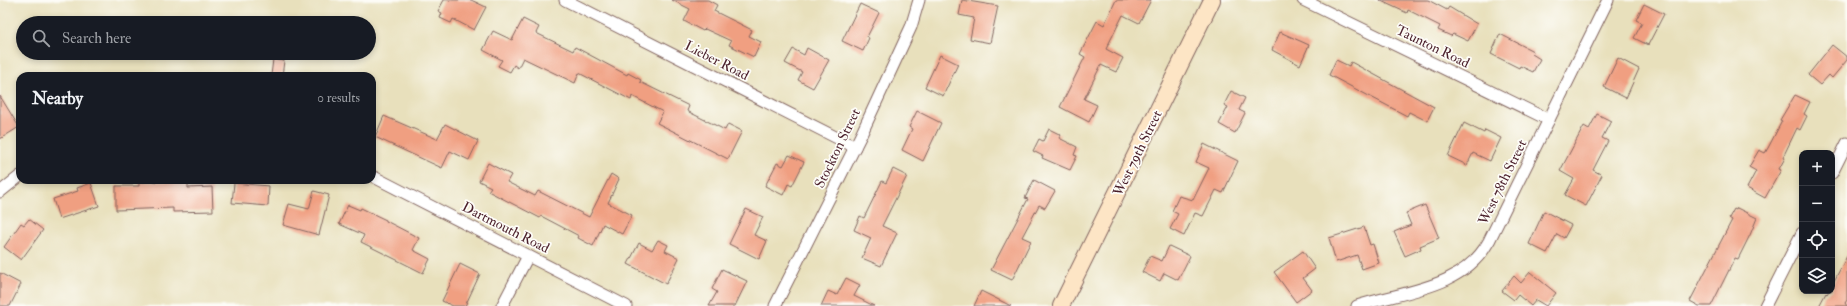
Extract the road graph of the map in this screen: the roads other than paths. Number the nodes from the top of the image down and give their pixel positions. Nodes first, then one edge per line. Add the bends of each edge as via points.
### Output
1 (565, 0) edge
2 (919, 0) edge
3 (1212, 0) edge
4 (1303, 0) edge
5 (1608, 0) edge
6 (1549, 120) junction
7 (1847, 143) edge
8 (855, 147) junction
9 (1835, 167) edge
10 (376, 178) edge
11 (16, 179) edge
12 (0, 192) edge
13 (1799, 239) edge
14 (528, 256) junction
15 (502, 306) edge
16 (626, 306) edge
17 (776, 306) edge
18 (1061, 306) edge
19 (1357, 306) edge
20 (1765, 306) edge

1 - 8 street, Lieber Road
2 - 8 street, Stockton Street via 912,27
3 - 18 main road, West 79th Street
4 - 6 street, Taunton Road
5 - 6 street, West 78th Street
6 - 19 street, West 78th Street via 1489,241 1482,253 1468,267 1445,281
7 - 9 street
8 - 17 street, Stockton Street
10 - 14 street, Dartmouth Road
11 - 12 street
13 - 20 street
14 - 15 street
14 - 16 street, Dartmouth Road

